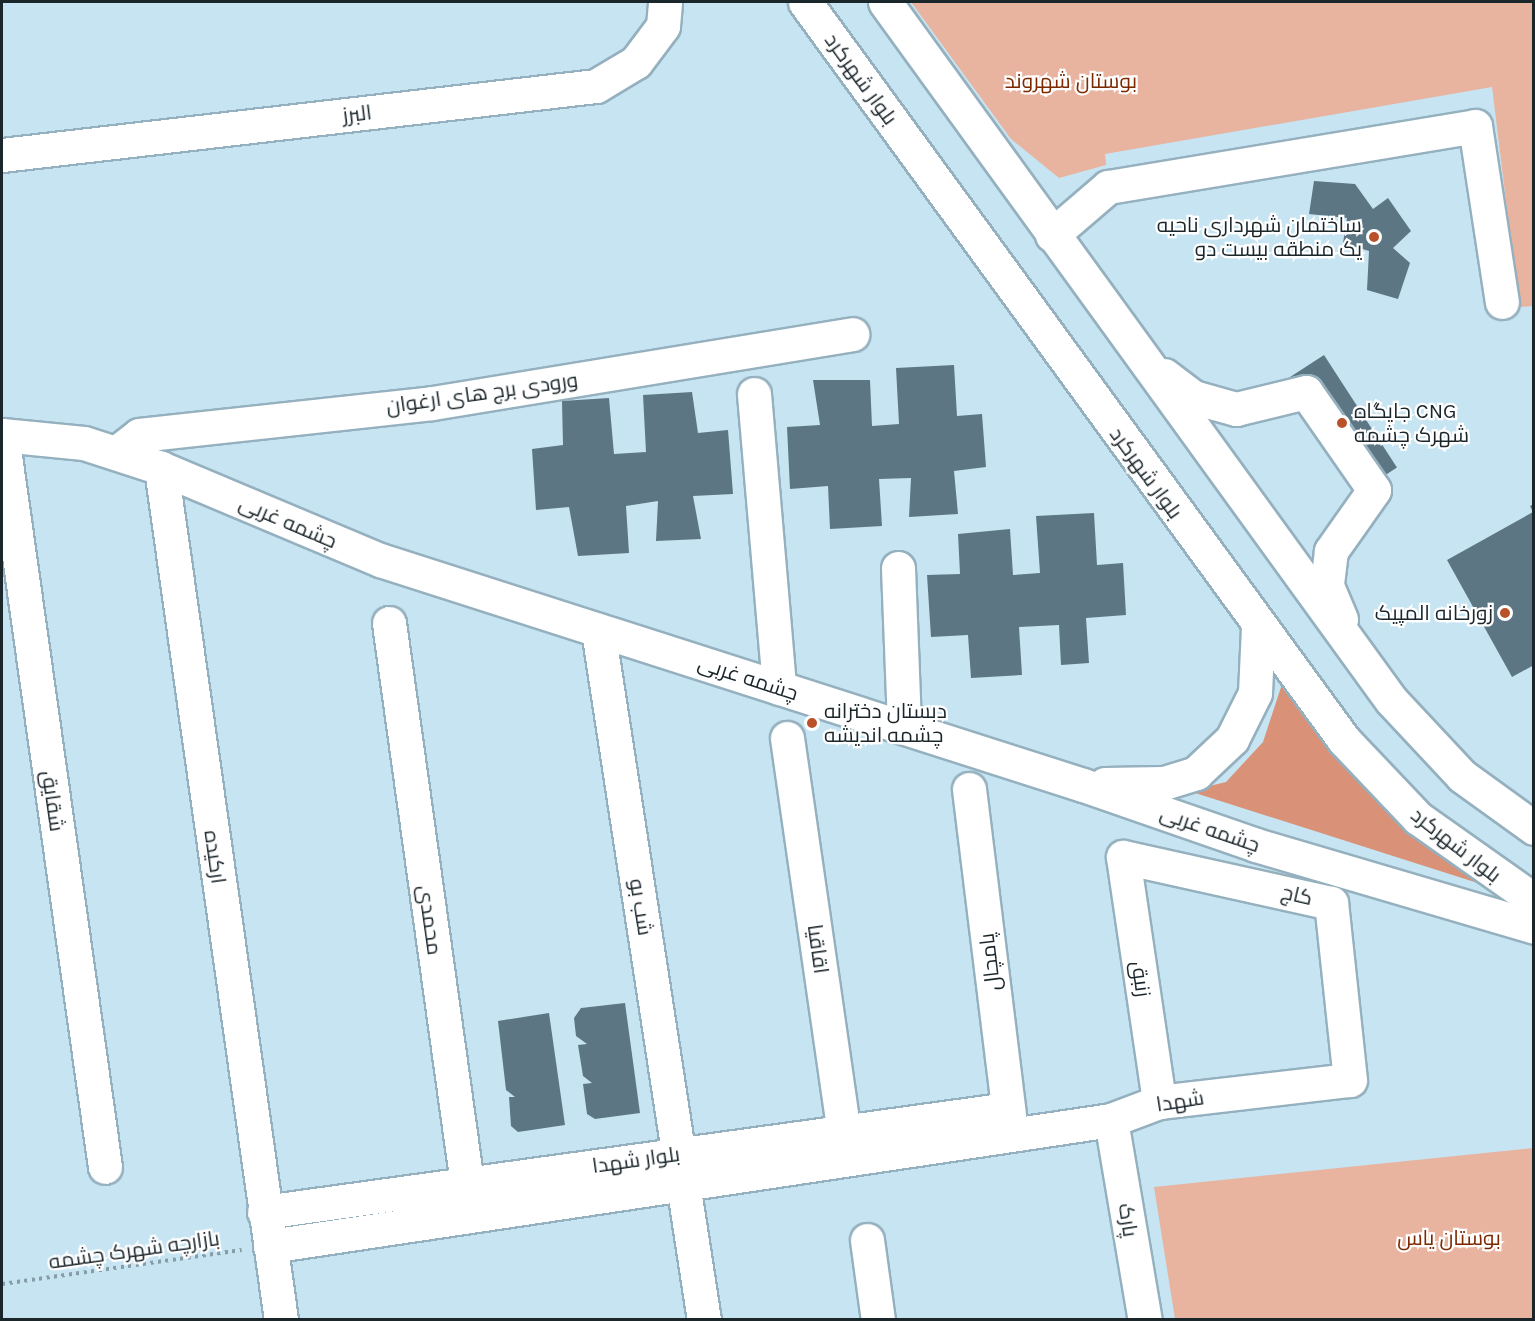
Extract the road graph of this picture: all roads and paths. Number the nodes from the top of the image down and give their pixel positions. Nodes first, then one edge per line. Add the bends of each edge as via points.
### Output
1 (665, 2) edge
2 (805, 2) edge
3 (885, 2) edge
4 (2, 155) edge
5 (1052, 235) junction
6 (1502, 302) dead end
7 (852, 334) dead end
8 (1140, 356) junction
9 (754, 394) dead end
10 (2, 435) edge
11 (116, 453) junction
12 (161, 468) junction
13 (898, 568) dead end
14 (389, 623) dead end
15 (1258, 627) junction
16 (598, 630) junction
17 (1354, 651) junction
18 (779, 688) junction
19 (904, 728) junction
20 (787, 738) dead end
21 (1083, 784) junction
22 (969, 789) dead end
23 (1533, 828) edge
24 (1123, 856) joint
25 (1533, 900) edge
26 (1533, 927) edge
27 (1350, 1080) joint
28 (1159, 1102) junction
29 (1112, 1120) junction
30 (1010, 1122) junction
31 (846, 1146) junction
32 (105, 1167) dead end
33 (681, 1169) junction
34 (467, 1184) junction
35 (264, 1212) junction
36 (472, 1216) junction
37 (867, 1240) dead end
38 (270, 1246) junction
39 (2, 1284) edge
40 (281, 1320) edge
41 (704, 1320) edge
42 (878, 1320) edge
43 (1145, 1320) edge

1 - 4 street, البرز via 663,26 636,62 596,86
2 - 15 street, بلوار شهرکرد
3 - 5 street
5 - 6 street via 1108,187 1476,126
5 - 8 street
7 - 11 street, ورودی برج های ارغوان via 432,403 139,435
8 - 17 street
8 - 17 street via 1193,397 1236,409 1306,392 1374,490 1331,551 1327,586
9 - 18 street
10 - 11 street, چشمه غربی via 84,443
10 - 32 street, شقایق
11 - 12 street, چشمه غربی
12 - 16 street, چشمه غربی via 380,560
12 - 35 street, ارکیده
13 - 19 street
14 - 34 street, محمدی
15 - 21 street via 1255,693 1233,739 1196,773 1164,783
15 - 25 street, بلوار شهرکرد via 1344,740 1418,818
16 - 18 street, چشمه غربی
16 - 33 street, شب بو
17 - 23 street via 1391,700 1462,776
18 - 19 street, چشمه غربی
19 - 21 street, چشمه غربی
20 - 31 street, اقاقیا
21 - 26 street, چشمه غربی via 1256,845
22 - 30 street, پامچال
24 - 27 street, کاج via 1331,903
24 - 28 street, زنبق
27 - 28 street, شهدا
28 - 29 street, شهدا
29 - 30 street, شهدا
29 - 43 street, پارک
30 - 31 street, بلوار شهدا
31 - 33 street, بلوار شهدا
33 - 34 street, بلوار شهدا
33 - 36 street, بلوار شهدا
33 - 41 street, شب بو
34 - 35 street, بلوار شهدا
34 - 36 street, محمدی
35 - 38 street, ارکیده
36 - 38 street, بلوار شهدا
37 - 42 street
38 - 39 path, بازارچه شهرک چشمه
38 - 40 street, ارکیده

